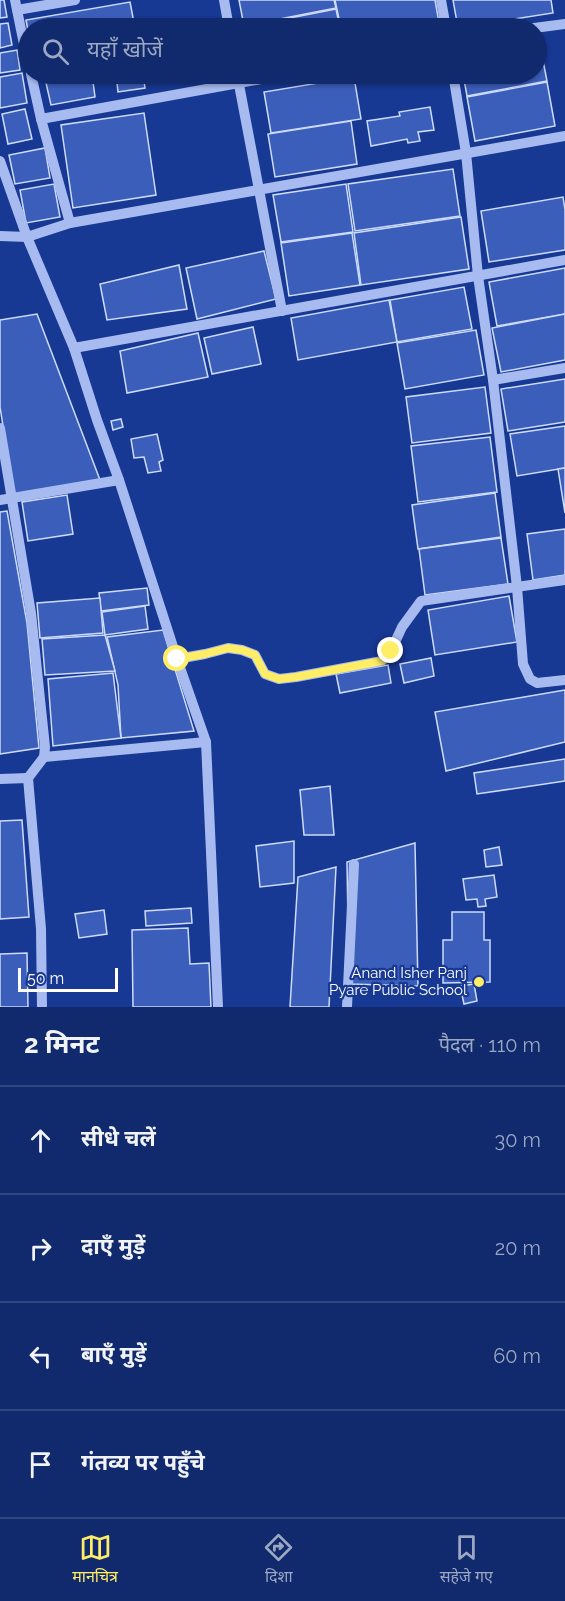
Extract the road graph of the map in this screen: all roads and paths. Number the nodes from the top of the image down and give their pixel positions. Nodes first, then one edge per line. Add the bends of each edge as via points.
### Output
1 (75, 0) edge
2 (224, 0) edge
3 (441, 0) edge
4 (16, 5) edge
5 (227, 18) edge
6 (444, 18) edge
7 (565, 24) edge
8 (547, 26) edge
9 (33, 84) edge
10 (213, 84) edge
11 (239, 84) edge
12 (455, 84) edge
13 (41, 119) junction
14 (565, 136) edge
15 (466, 153) junction
16 (0, 161) edge
17 (260, 190) junction
18 (70, 223) junction
19 (0, 236) edge
20 (27, 237) junction
21 (565, 260) edge
22 (478, 276) junction
23 (282, 311) junction
24 (74, 348) junction
25 (565, 368) edge
26 (493, 380) junction
27 (0, 428) edge
28 (119, 480) junction
29 (12, 498) junction
30 (0, 500) edge
31 (565, 580) edge
32 (517, 587) junction
33 (177, 659) junction
34 (565, 680) edge
35 (206, 742) junction
36 (44, 757) junction
37 (28, 778) junction
38 (0, 779) edge
39 (354, 864) dead end
40 (42, 1007) edge
41 (218, 1007) edge
42 (347, 1007) edge

1 - 4 street
2 - 5 street
3 - 6 street
7 - 8 street
9 - 13 street
10 - 13 street
11 - 17 street
12 - 15 street
13 - 18 street
14 - 15 street
15 - 17 street
15 - 22 street
16 - 20 street
17 - 18 street
17 - 23 street
18 - 20 street
19 - 20 street
20 - 24 street
21 - 22 street
22 - 23 street
22 - 26 street
23 - 24 street
24 - 28 street
25 - 26 street
26 - 32 street
27 - 29 street
28 - 29 street
28 - 33 street
29 - 30 street
29 - 36 street via 31,614
31 - 32 street
32 - 33 street via 421,601 382,661 279,679 265,674 255,655 242,650 228,648
32 - 34 street via 523,664 530,679 537,683
33 - 35 street
35 - 36 street
35 - 41 street
36 - 37 street
37 - 38 street
37 - 40 street via 42,929
39 - 42 street

